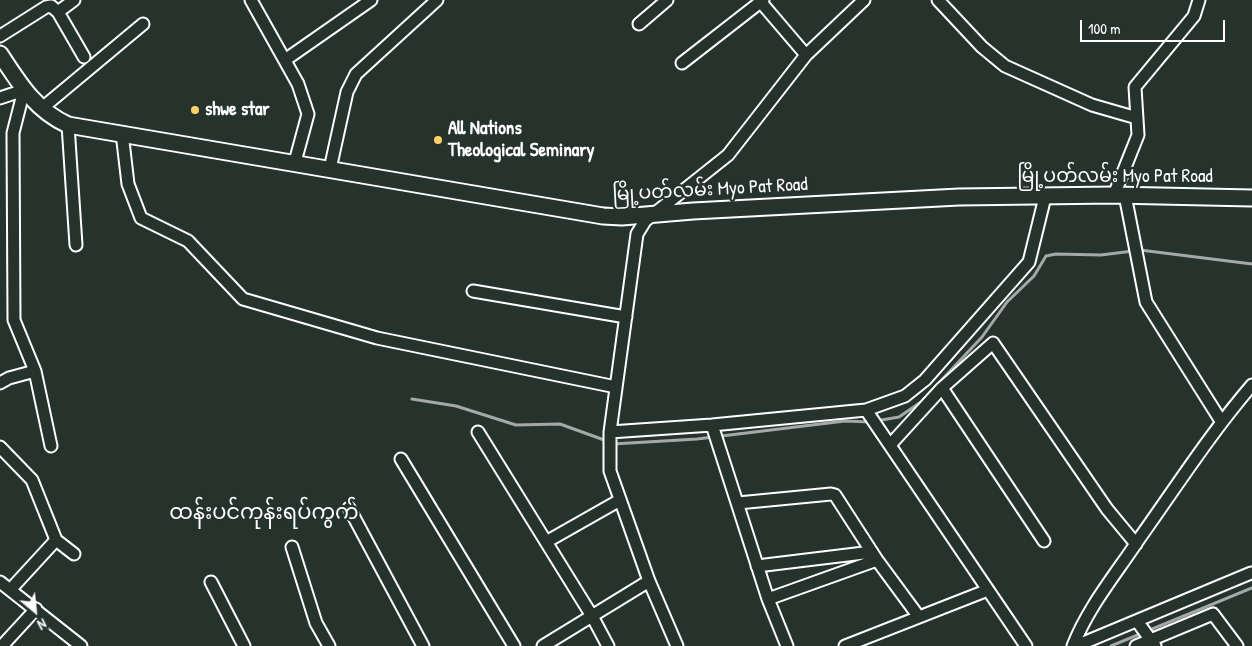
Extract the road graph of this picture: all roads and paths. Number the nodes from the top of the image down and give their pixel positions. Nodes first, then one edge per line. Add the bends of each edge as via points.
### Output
1 (74, 0) edge
2 (251, 0) edge
3 (371, 0) edge
4 (437, 0) edge
5 (667, 0) edge
6 (864, 0) edge
7 (938, 0) edge
8 (1199, 0) edge
9 (761, 1) edge
10 (58, 12) junction
11 (143, 24) dead end
12 (639, 24) dead end
13 (0, 36) edge
14 (0, 54) edge
15 (806, 55) junction
16 (84, 57) dead end
17 (285, 60) junction
18 (682, 64) dead end
19 (24, 90) junction
20 (0, 98) edge
21 (40, 109) junction
22 (1137, 118) junction
23 (68, 125) junction
24 (122, 133) junction
25 (295, 162) junction
26 (330, 169) junction
27 (1120, 195) junction
28 (1045, 197) junction
29 (1252, 198) edge
30 (654, 214) junction
31 (76, 245) dead end
32 (473, 291) dead end
33 (626, 317) junction
34 (35, 372) junction
35 (0, 383) edge
36 (1252, 385) edge
37 (616, 387) junction
38 (942, 388) junction
39 (866, 410) junction
40 (1221, 421) junction
41 (712, 425) junction
42 (478, 432) dead end
43 (610, 432) junction
44 (890, 445) junction
45 (51, 446) dead end
46 (0, 447) edge
47 (401, 459) dead end
48 (620, 500) junction
49 (738, 503) junction
50 (349, 508) dead end
51 (56, 540) junction
52 (1044, 541) dead end
53 (546, 542) junction
54 (1136, 544) junction
55 (292, 546) dead end
56 (74, 554) dead end
57 (875, 556) junction
58 (757, 566) junction
59 (1251, 574) edge
60 (649, 581) junction
61 (0, 582) edge
62 (211, 582) dead end
63 (10, 590) junction
64 (988, 590) junction
65 (768, 599) junction
66 (36, 609) junction
67 (592, 616) junction
68 (919, 617) junction
69 (1137, 621) junction
70 (1153, 643) edge
71 (2, 646) edge
72 (81, 646) edge
73 (244, 646) edge
74 (329, 646) edge
75 (423, 646) edge
76 (514, 646) edge
77 (543, 646) edge
78 (608, 646) edge
79 (677, 646) edge
80 (787, 646) edge
81 (845, 646) edge
82 (1026, 646) edge
83 (1074, 646) edge
84 (1136, 646) edge
85 (1237, 646) edge

1 - 10 street
2 - 17 street
3 - 17 street
4 - 26 street via 356,74 347,92
5 - 12 street
6 - 15 street
7 - 22 street via 982,47 1005,66 1092,105
8 - 22 street via 1194,16 1134,87
9 - 15 street
9 - 18 street
10 - 13 street via 49,6
10 - 16 street
11 - 21 street
14 - 19 main road, မြို့ပတ်လမ်း Myo Pat Road
15 - 30 street via 728,155
17 - 25 street via 298,84 308,114
19 - 20 street
19 - 21 main road, မြို့ပတ်လမ်း Myo Pat Road
19 - 34 street via 13,133 14,320
21 - 23 main road, မြို့ပတ်လမ်း Myo Pat Road
22 - 27 street via 1138,135
23 - 24 main road, မြို့ပတ်လမ်း Myo Pat Road
23 - 31 street
24 - 25 main road, မြို့ပတ်လမ်း Myo Pat Road
24 - 37 street via 128,184 141,218 188,242 243,299 377,338
25 - 26 main road, မြို့ပတ်လမ်း Myo Pat Road
26 - 30 main road, မြို့ပတ်လမ်း Myo Pat Road via 603,216
27 - 28 main road, မြို့ပတ်လမ်း Myo Pat Road
27 - 29 main road, မြို့ပတ်လမ်း Myo Pat Road
27 - 40 street via 1146,302
28 - 30 main road, မြို့ပတ်လမ်း Myo Pat Road via 959,197
28 - 39 street via 1032,256 977,324 915,390
30 - 33 street via 637,234
32 - 33 street
33 - 37 street
34 - 35 street
34 - 45 street
36 - 40 street
37 - 43 street
38 - 44 street
38 - 52 street
38 - 54 street via 994,343 1107,508
39 - 41 street
39 - 44 street
40 - 54 street
41 - 43 street
41 - 49 street
42 - 53 street
43 - 48 street via 610,470
44 - 64 street
46 - 51 street via 32,480
47 - 76 street
48 - 53 street
48 - 60 street
49 - 57 street via 831,494
49 - 58 street
50 - 75 street
51 - 56 street
51 - 63 street
53 - 67 street
54 - 83 street via 1082,624
55 - 74 street via 316,623
57 - 58 street
57 - 65 street
57 - 68 street
58 - 65 street
59 - 69 street
60 - 67 street
60 - 79 street
61 - 63 street
62 - 73 street
63 - 66 street
64 - 68 street
64 - 82 street
65 - 80 street
66 - 71 street
66 - 72 street
67 - 77 street
67 - 78 street
68 - 81 street
69 - 70 street
69 - 83 street
70 - 84 street
70 - 85 street via 1213,614

